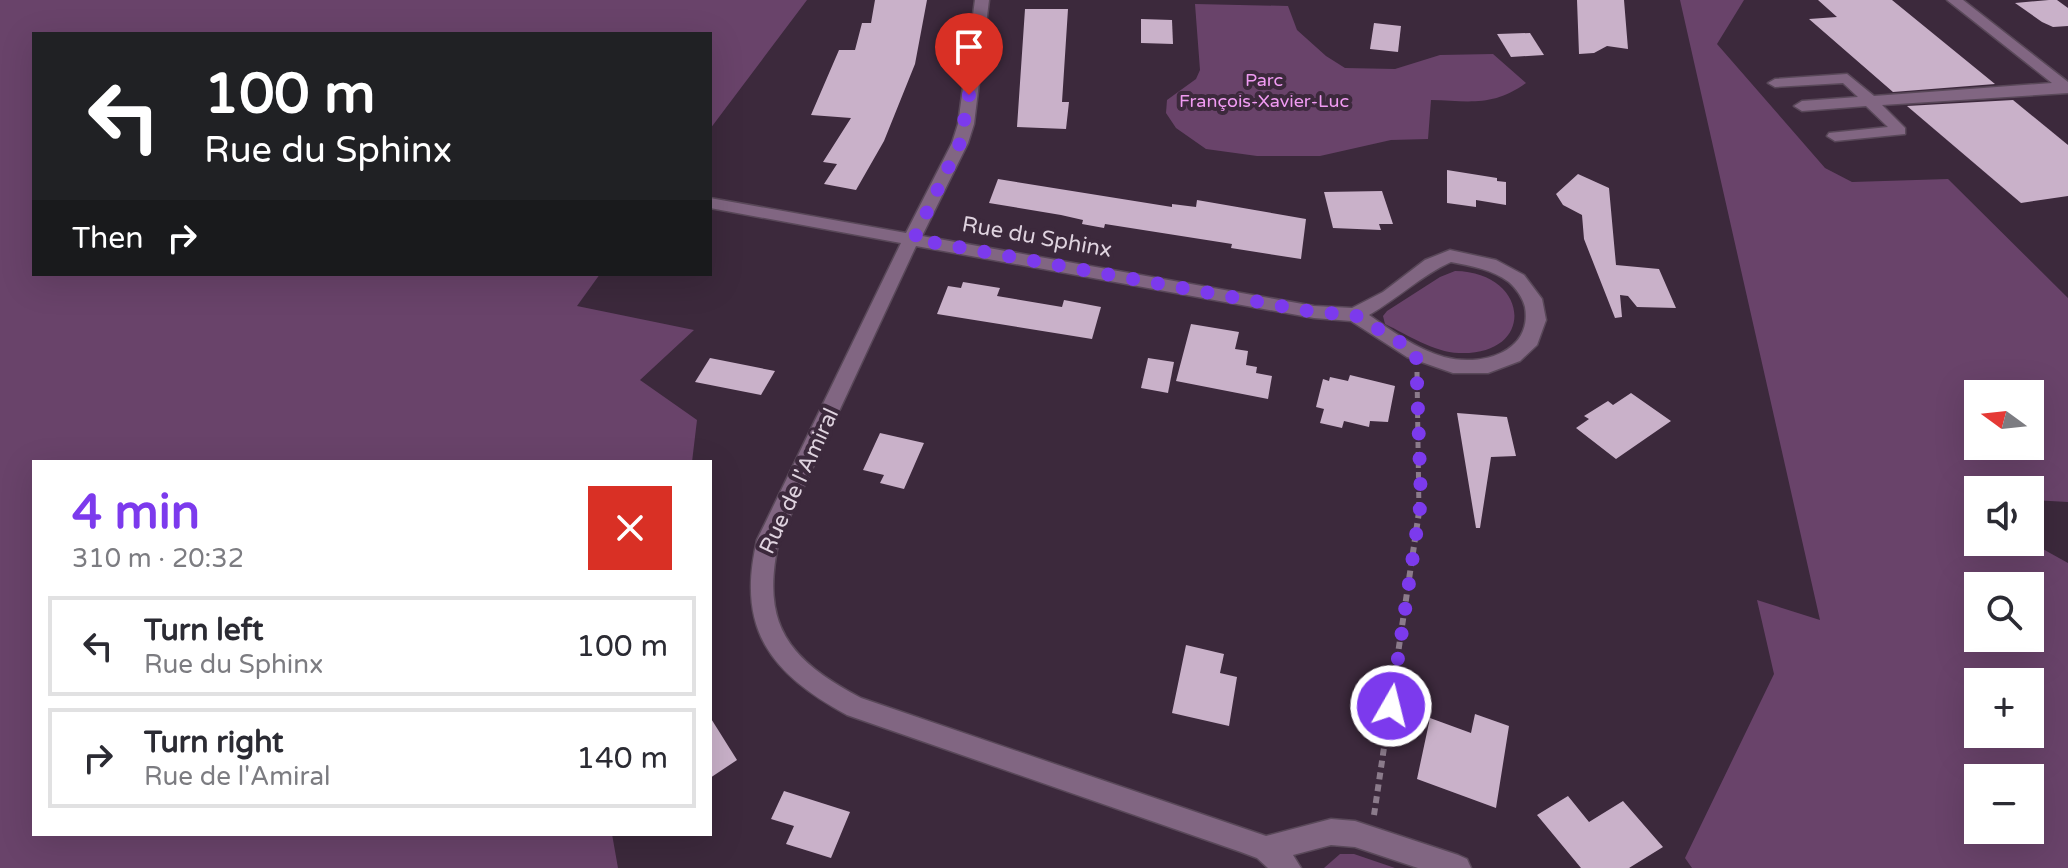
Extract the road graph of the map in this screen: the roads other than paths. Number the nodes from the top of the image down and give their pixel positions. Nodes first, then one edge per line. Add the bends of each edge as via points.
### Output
1 (982, 0) edge
2 (1954, 0) edge
3 (1775, 83) dead end
4 (2066, 88) edge
5 (1871, 102) junction
6 (1802, 106) dead end
7 (1835, 136) dead end
8 (712, 203) edge
9 (914, 239) junction
10 (1355, 315) junction
11 (1266, 849) junction
12 (1288, 868) edge
13 (1458, 868) edge

1 - 9 street, Rue de l'Amiral via 966,124
2 - 4 street
3 - 5 street via 1847,78
4 - 5 street
5 - 6 street
5 - 7 street via 1900,131
8 - 9 street, Rue du Sphinx
9 - 10 street, Rue du Sphinx
9 - 11 street, Rue de l'Amiral via 768,540 759,596 781,653 802,677 855,707
10 - 10 street, Rue du Sphinx via 1450,256 1490,262 1511,272 1537,305 1536,326 1525,349 1501,363 1451,366 1416,352
11 - 12 street, Rue de l'Amiral
11 - 13 street via 1331,832

